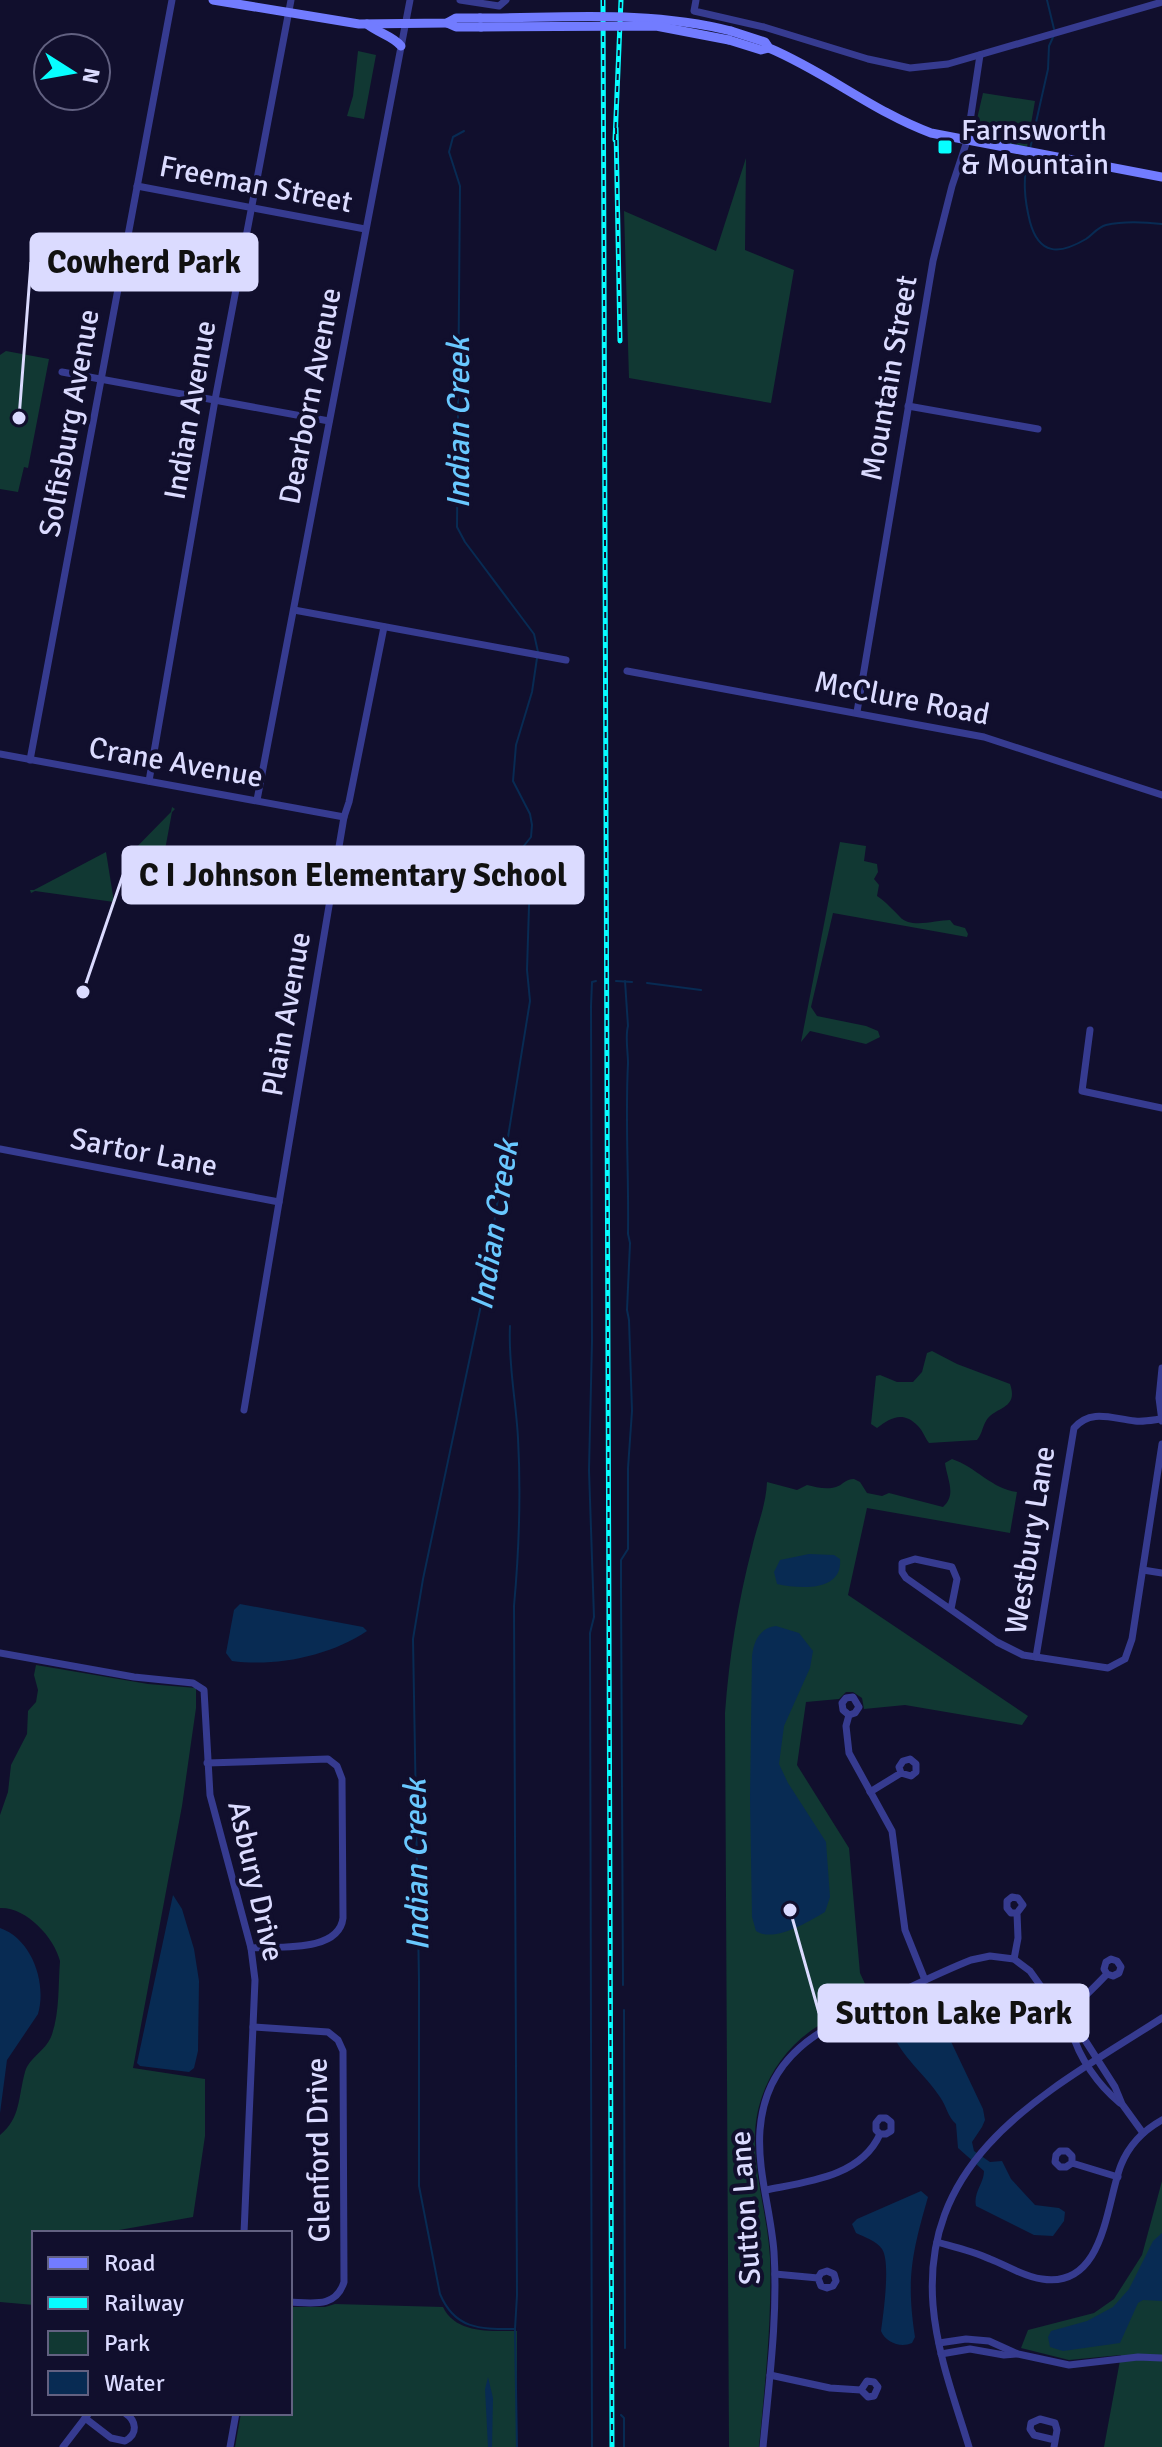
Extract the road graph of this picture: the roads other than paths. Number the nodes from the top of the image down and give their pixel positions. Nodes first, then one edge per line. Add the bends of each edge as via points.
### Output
1 (172, 0) edge
2 (213, 0) edge
3 (291, 0) edge
4 (410, 0) edge
5 (460, 0) edge
6 (506, 0) edge
7 (696, 0) edge
8 (1162, 2) edge
9 (288, 14) junction
10 (367, 24) junction
11 (406, 24) junction
12 (401, 46) junction
13 (980, 55) junction
14 (967, 141) junction
15 (1162, 177) edge
16 (137, 186) junction
17 (252, 208) junction
18 (365, 229) junction
19 (62, 372) dead end
20 (101, 380) junction
21 (215, 400) junction
22 (908, 406) junction
23 (329, 421) junction
24 (1038, 429) dead end
25 (294, 610) junction
26 (384, 627) junction
27 (566, 660) dead end
28 (627, 671) dead end
29 (857, 712) junction
30 (0, 754) edge
31 (30, 760) junction
32 (149, 781) junction
33 (1162, 795) edge
34 (257, 800) junction
35 (344, 817) junction
36 (1090, 1030) dead end
37 (1162, 1108) edge
38 (0, 1149) edge
39 (279, 1202) junction
40 (1162, 1368) edge
41 (244, 1410) dead end
42 (1162, 1420) edge
43 (1162, 1444) edge
44 (1143, 1570) junction
45 (1162, 1573) edge
46 (951, 1609) junction
47 (0, 1653) edge
48 (1036, 1657) junction
49 (849, 1715) dead end
50 (207, 1763) junction
51 (901, 1773) dead end
52 (870, 1792) junction
53 (1017, 1913) dead end
54 (251, 1948) junction
55 (1014, 1959) junction
56 (1107, 1974) dead end
57 (925, 1980) junction
58 (1061, 2015) junction
59 (1162, 2018) edge
60 (253, 2027) junction
61 (1030, 2029) dead end
62 (1072, 2030) junction
63 (1098, 2059) junction
64 (1089, 2065) junction
65 (1122, 2104) junction
66 (1162, 2120) edge
67 (1143, 2133) junction
68 (880, 2134) dead end
69 (1072, 2163) dead end
70 (1118, 2177) junction
71 (766, 2190) junction
72 (244, 2231) edge
73 (937, 2242) junction
74 (775, 2274) junction
75 (818, 2278) dead end
76 (292, 2302) edge
77 (939, 2343) junction
78 (941, 2354) junction
79 (1018, 2354) junction
80 (1162, 2358) edge
81 (770, 2375) junction
82 (861, 2390) dead end
83 (127, 2415) edge
84 (236, 2415) edge
85 (87, 2416) edge
86 (63, 2447) edge
87 (230, 2447) edge
88 (763, 2447) edge
89 (969, 2447) edge

1 - 16 street, Solfisburg Avenue
2 - 9 main road
3 - 9 street, Indian Avenue
4 - 11 street, Dearborn Avenue
5 - 6 street via 499,6
7 - 13 street via 694,11 893,65 932,67
8 - 13 street
9 - 10 main road
9 - 17 street, Indian Avenue
10 - 11 main road
10 - 12 main road
11 - 12 street, Dearborn Avenue
11 - 14 main road, bridge via 456,18 481,22 642,17 693,23 765,42 906,123
12 - 18 street, Dearborn Avenue
13 - 14 street, Mountain Street
14 - 15 main road
14 - 22 street, Mountain Street via 933,261
16 - 17 street, Freeman Street
16 - 20 street, Solfisburg Avenue
17 - 18 street, Freeman Street
17 - 21 street, Indian Avenue
18 - 23 street, Dearborn Avenue
19 - 20 street
20 - 21 street
20 - 31 street, Solfisburg Avenue
21 - 23 street
21 - 32 street, Indian Avenue
22 - 24 street
22 - 29 street, Mountain Street
23 - 25 street, Dearborn Avenue
25 - 26 street
25 - 34 street, Dearborn Avenue
26 - 27 street
26 - 35 street, Plain Avenue
28 - 29 street, McClure Road
29 - 33 street, McClure Road via 984,737
30 - 31 street, Crane Avenue
31 - 32 street, Crane Avenue
32 - 34 street, Crane Avenue
34 - 35 street, Crane Avenue
35 - 39 street, Plain Avenue
36 - 37 street via 1082,1091
38 - 39 street, Sartor Lane
39 - 41 street, Plain Avenue
40 - 42 street
42 - 48 street, Westbury Lane via 1094,1415 1074,1428
43 - 44 street
44 - 45 street
44 - 48 street via 1130,1647 1120,1664 1102,1668
46 - 46 street via 957,1579 952,1567 915,1559 902,1563 906,1578
46 - 48 street via 1011,1650
47 - 50 street, Asbury Drive via 202,1686
49 - 52 street via 849,1753
50 - 54 street, Asbury Drive via 215,1822
50 - 54 street via 328,1759 342,1779 340,1930 325,1942
51 - 52 street
52 - 57 street via 892,1831 905,1930
53 - 55 street
54 - 60 street, Asbury Drive
55 - 57 street, Sutton Lane via 976,1958
55 - 58 street via 1039,1980
56 - 58 street
57 - 71 street, Sutton Lane via 816,2033 785,2063 761,2118
58 - 61 street
58 - 62 street
59 - 63 street
60 - 72 street, Asbury Drive
60 - 76 street, Glenford Drive via 328,2032 343,2051 344,2282 339,2294 326,2303
62 - 63 street
62 - 64 street
63 - 64 street
63 - 65 street
64 - 65 street
64 - 73 street via 1014,2118 980,2151 949,2204
65 - 67 street
66 - 67 street
67 - 70 street
68 - 71 street via 841,2171
69 - 70 street
70 - 73 street via 1096,2249 1079,2269 1063,2277 1039,2279
71 - 74 street, Sutton Lane
73 - 77 street via 932,2280
74 - 75 street
74 - 81 street, Sutton Lane
77 - 78 street
77 - 79 street via 978,2339
78 - 79 street via 970,2349
78 - 89 street
79 - 80 street via 1069,2365
81 - 82 street
81 - 88 street, Sutton Lane
83 - 85 street via 135,2426 125,2441 111,2438
84 - 87 street
85 - 86 street

